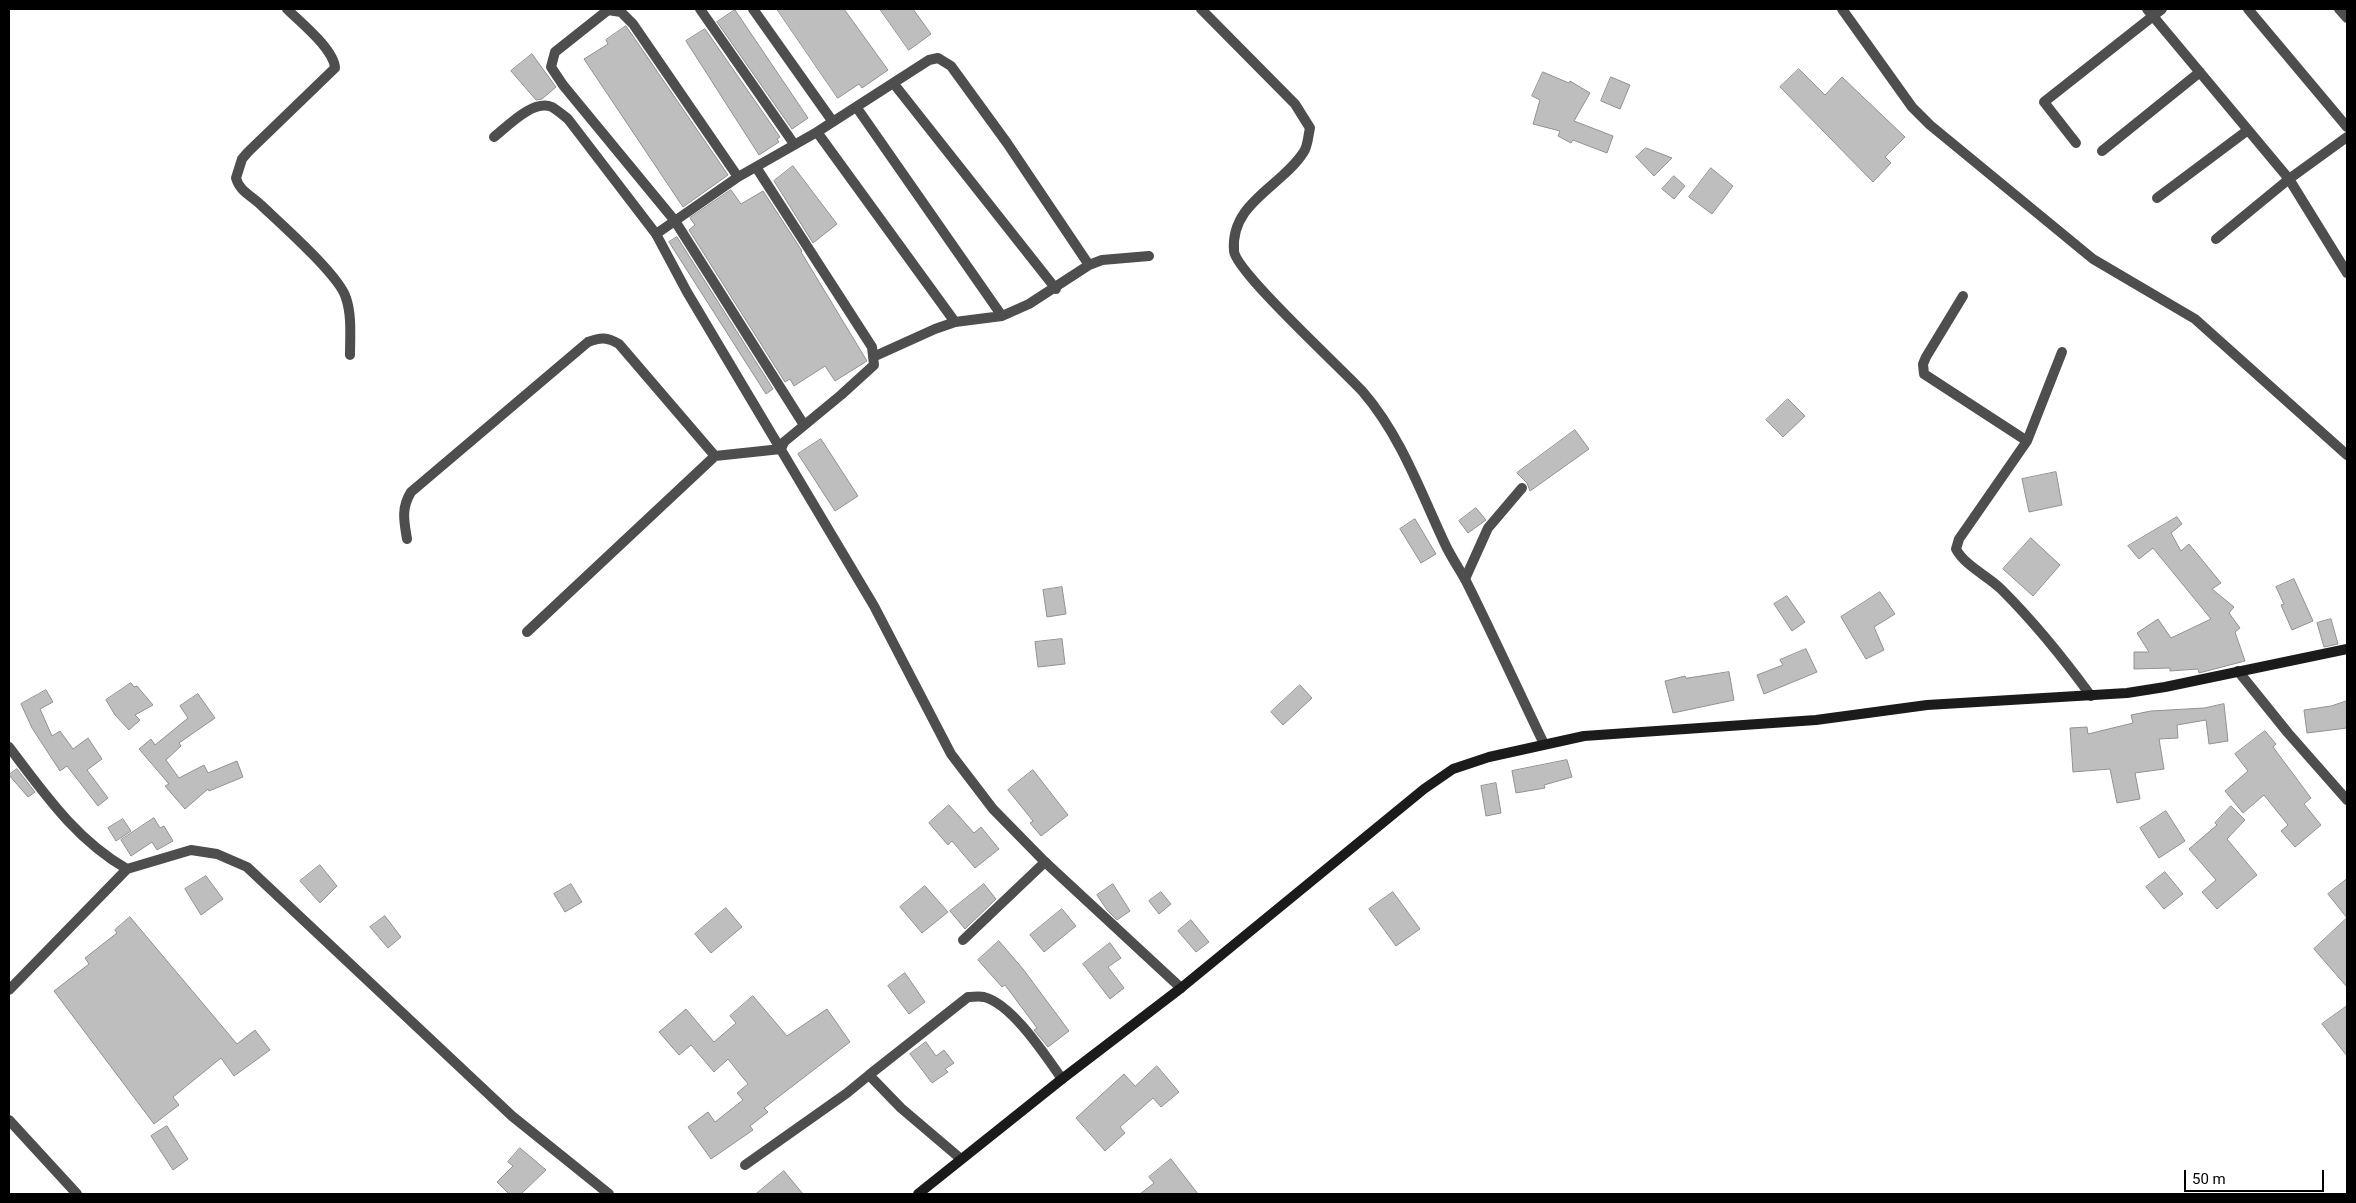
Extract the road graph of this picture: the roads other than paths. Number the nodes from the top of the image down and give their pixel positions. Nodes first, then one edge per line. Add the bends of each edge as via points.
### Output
1 (287, 9) edge
2 (700, 9) edge
3 (753, 9) edge
4 (1201, 9) edge
5 (1842, 9) edge
6 (2162, 9) edge
7 (2248, 9) edge
8 (2339, 9) edge
9 (2150, 12) edge
10 (2347, 18) edge
11 (2200, 72) junction
12 (894, 84) junction
13 (857, 108) junction
14 (833, 122) junction
15 (2347, 127) edge
16 (2248, 130) junction
17 (818, 132) junction
18 (494, 137) dead end
19 (2347, 137) edge
20 (2076, 143) dead end
21 (794, 144) junction
22 (2102, 151) dead end
23 (756, 167) junction
24 (738, 177) junction
25 (2289, 179) junction
26 (2157, 198) dead end
27 (675, 221) junction
28 (656, 234) junction
29 (2216, 239) dead end
30 (1149, 256) dead end
31 (1089, 265) junction
32 (2347, 273) edge
33 (1056, 289) junction
34 (1963, 296) dead end
35 (1002, 316) junction
36 (955, 322) junction
37 (2062, 352) dead end
38 (350, 355) dead end
39 (873, 357) junction
40 (804, 425) junction
41 (2026, 441) junction
42 (781, 449) junction
43 (2347, 455) edge
44 (714, 456) junction
45 (1522, 488) dead end
46 (407, 539) dead end
47 (1465, 579) junction
48 (527, 632) dead end
49 (2347, 649) edge
50 (2238, 671) junction
51 (2091, 696) junction
52 (1544, 744) junction
53 (9, 747) edge
54 (2347, 800) edge
55 (1044, 862) junction
56 (127, 869) junction
57 (963, 940) dead end
58 (1181, 988) junction
59 (9, 990) edge
60 (869, 1075) junction
61 (1062, 1079) junction
62 (9, 1120) edge
63 (961, 1159) junction
64 (745, 1164) dead end
65 (77, 1194) edge
66 (609, 1194) edge
67 (918, 1194) edge

1 - 38 street via 327,50 335,68 248,152 242,159 236,178 241,189 314,256 342,288 348,305
2 - 21 street
3 - 14 street
4 - 47 street via 1295,104 1310,128 1305,152 1289,171 1256,198 1242,217 1233,233 1234,254 1253,282 1364,393 1394,435 1446,547
5 - 43 street via 1912,107 1930,124 2093,259 2195,320
6 - 9 street
7 - 15 street
8 - 10 street
9 - 11 street
9 - 20 street via 2044,102
11 - 16 street
11 - 22 street
12 - 13 street
12 - 31 street via 929,60 938,58 951,66
12 - 33 street
13 - 14 street
13 - 35 street
14 - 17 street
16 - 25 street
16 - 26 street
17 - 21 street
17 - 36 street
18 - 28 street via 531,109 551,107 568,119
19 - 25 street
21 - 23 street
23 - 24 street
23 - 39 street via 872,347
24 - 27 street
24 - 27 street via 633,24 621,12 608,10 556,52 551,67
25 - 29 street
25 - 32 street
27 - 28 street
27 - 40 street
28 - 42 street
30 - 31 street via 1114,258
31 - 33 street
33 - 35 street
34 - 41 street via 1926,357 1924,374
35 - 36 street
36 - 39 street
37 - 41 street
39 - 40 street via 874,365
40 - 42 street via 784,442
41 - 51 street via 1959,539 1956,549 1964,560 2007,596
42 - 44 street
42 - 55 street via 874,606 951,754 993,809
44 - 46 street via 619,344 608,338 599,338 588,342 411,492 405,501 403,515
44 - 48 street
45 - 47 street via 1488,528
47 - 52 street
49 - 50 street
50 - 51 street via 2165,687
50 - 54 street
51 - 52 street via 1927,706 1816,720 1584,736
52 - 58 street via 1454,769 1424,788
53 - 56 street via 78,833
55 - 57 street
55 - 58 street
56 - 59 street
56 - 66 street via 191,850 217,854 247,867 512,1116
58 - 61 street
60 - 61 street via 968,997 984,997 998,1004 1021,1025
60 - 63 street via 901,1108
60 - 64 street
61 - 63 street
62 - 65 street
63 - 67 street

